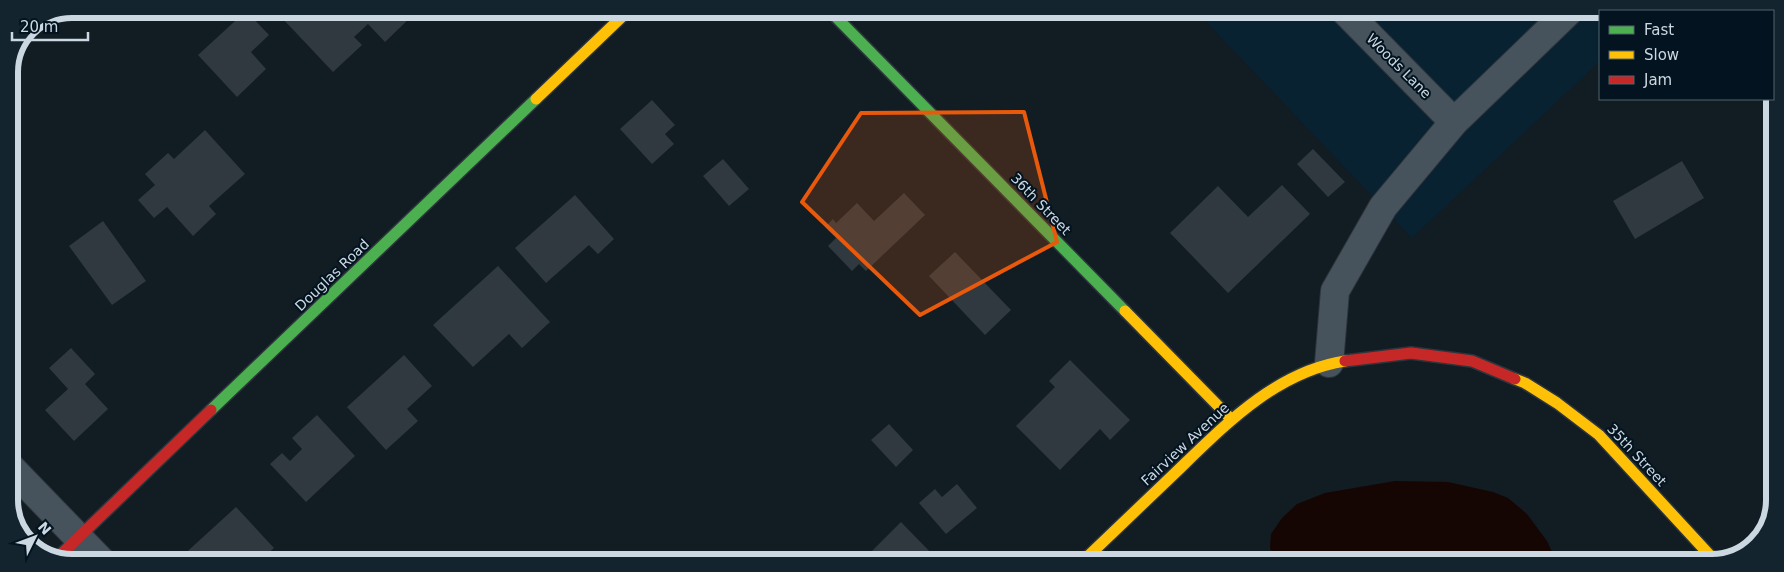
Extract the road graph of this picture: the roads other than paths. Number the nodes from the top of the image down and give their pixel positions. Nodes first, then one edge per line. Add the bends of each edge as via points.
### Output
1 (622, 18) edge
2 (837, 18) edge
3 (1352, 18) edge
4 (1562, 18) edge
5 (1454, 122) junction
6 (1329, 363) junction
7 (1525, 383) joint
8 (1231, 419) junction
9 (18, 475) edge
10 (78, 537) junction
11 (61, 554) edge
12 (94, 554) edge
13 (1090, 554) edge
14 (1709, 554) edge

1 - 10 street, Douglas Road
2 - 8 street, 36th Street
3 - 5 street, Woods Lane
4 - 5 street
5 - 6 street via 1383,207 1335,291
6 - 7 street, Fairview Avenue via 1411,353 1472,361
6 - 8 street, Fairview Avenue via 1283,382
7 - 14 street, 35th Street via 1599,435
8 - 13 street, Fairview Avenue
9 - 10 street
10 - 11 street, Douglas Road
10 - 12 street

